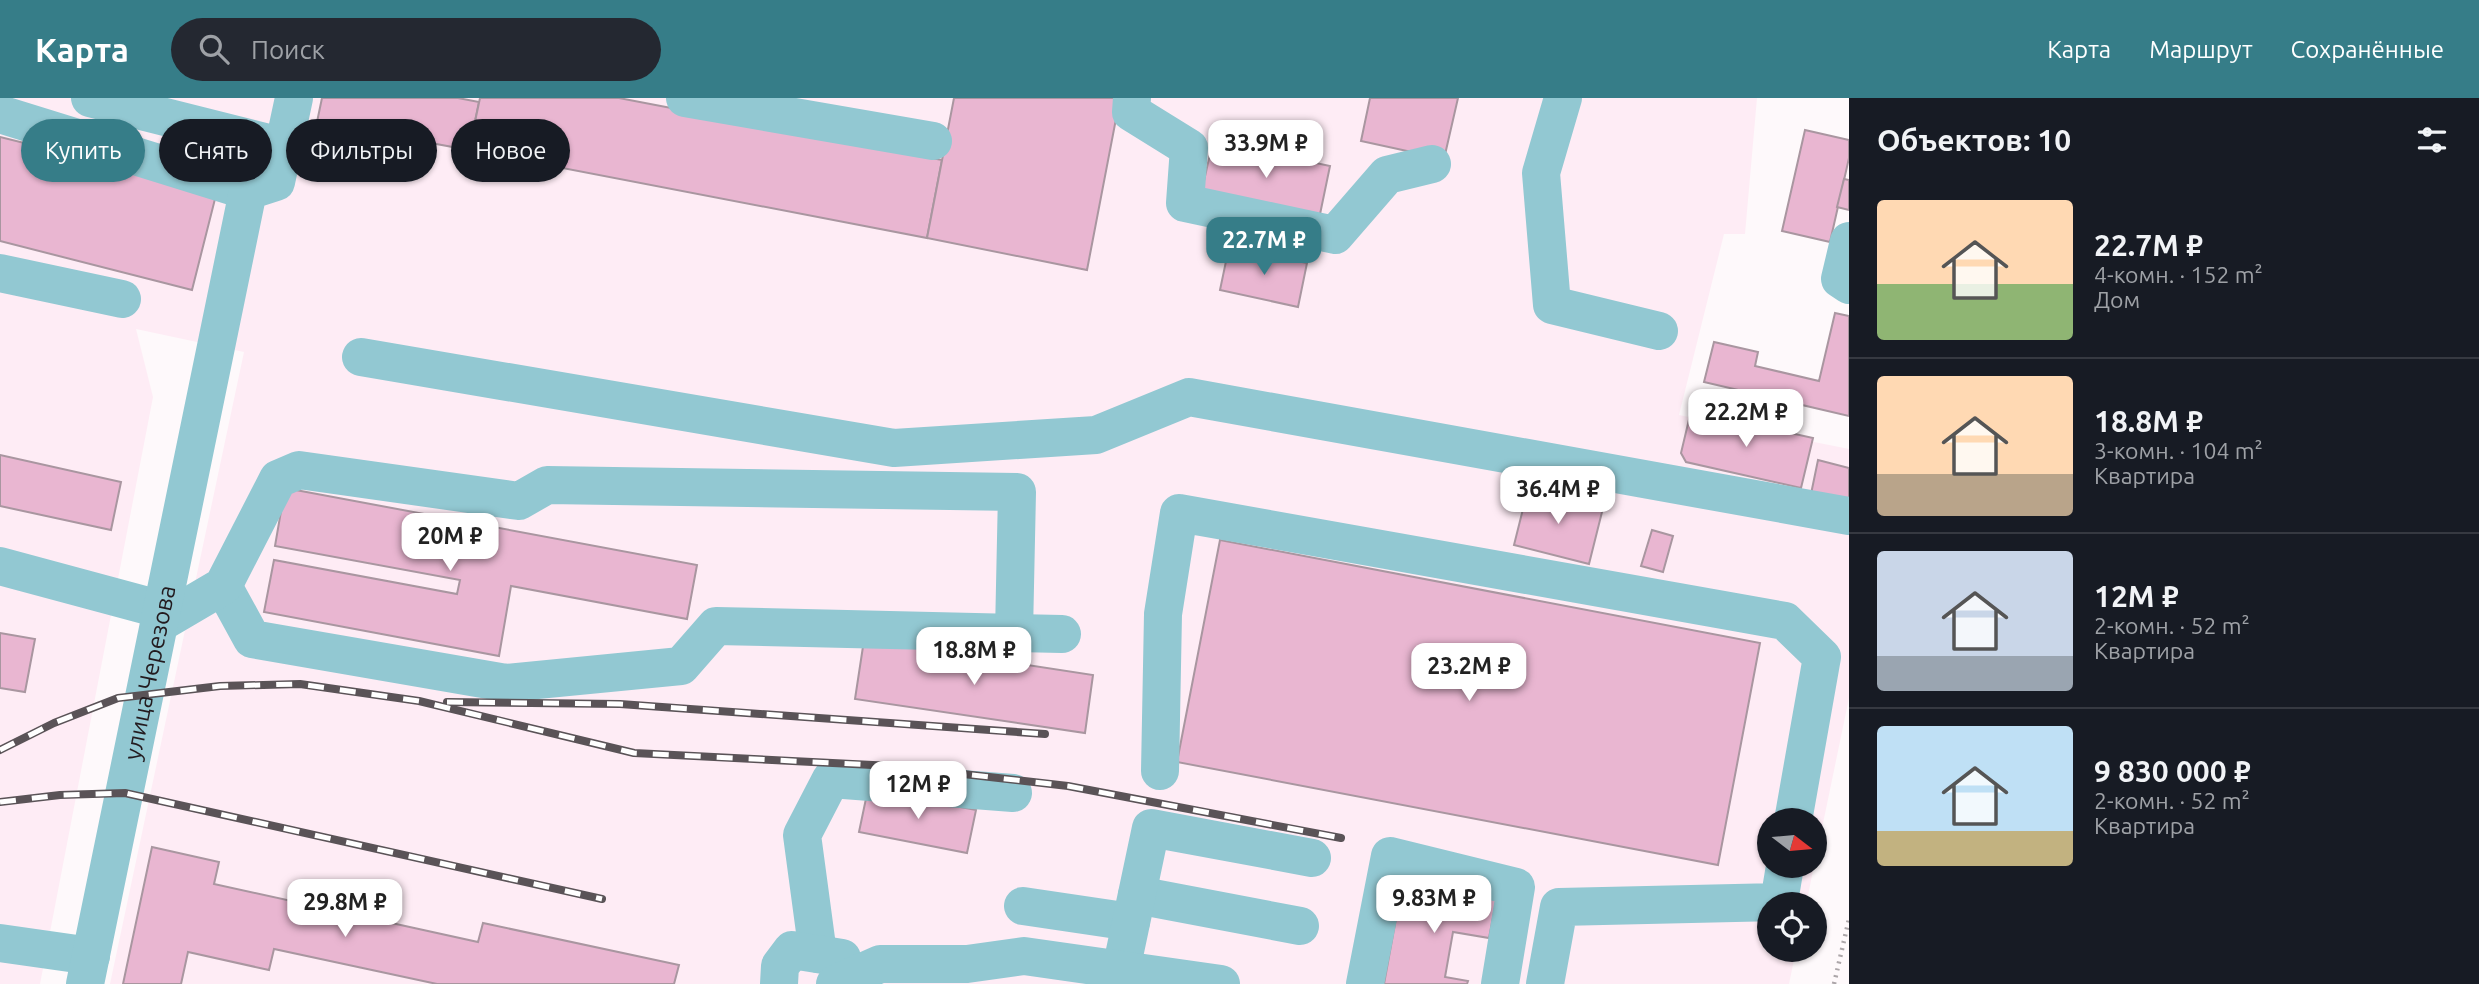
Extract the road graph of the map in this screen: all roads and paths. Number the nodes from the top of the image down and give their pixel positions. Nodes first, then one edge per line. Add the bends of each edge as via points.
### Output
1 (90, 98) edge
2 (294, 98) edge
3 (685, 98) edge
4 (1132, 98) edge
5 (1563, 98) edge
6 (771, 105) edge
7 (0, 114) edge
8 (933, 141) dead end
9 (284, 147) junction
10 (1432, 164) dead end
11 (248, 191) junction
12 (1849, 241) edge
13 (0, 273) edge
14 (1849, 285) edge
15 (122, 299) dead end
16 (1659, 331) dead end
17 (361, 357) dead end
18 (1849, 516) edge
19 (0, 566) edge
20 (223, 586) junction
21 (161, 617) junction
22 (1014, 633) junction
23 (1062, 634) dead end
24 (1160, 771) dead end
25 (1013, 793) dead end
26 (1795, 808) edge
27 (1312, 858) dead end
28 (1783, 878) edge
29 (1023, 906) dead end
30 (1134, 909) junction
31 (1849, 919) edge
32 (1300, 926) dead end
33 (0, 943) edge
34 (88, 970) edge
35 (1121, 970) junction
36 (964, 974) edge
37 (834, 976) edge
38 (779, 984) edge
39 (1221, 984) edge
40 (1365, 984) edge
41 (1500, 984) edge
42 (1545, 984) edge
43 (1834, 984) edge

1 - 9 street
2 - 9 street
3 - 6 street
4 - 10 street via 1131,112 1189,148 1185,203 1335,235 1387,175
5 - 16 street via 1541,173 1552,304
6 - 8 street
7 - 11 street
9 - 11 street via 276,182
11 - 21 street, улица Черезова
12 - 14 street via 1840,279
13 - 15 street
17 - 18 street via 894,448 1096,435 1189,397
19 - 21 street
20 - 21 street
20 - 22 street via 252,639 506,683 681,666 716,626
20 - 22 street via 278,479 299,470 519,501 547,485 1017,492
21 - 34 street, улица Черезова
22 - 23 street
24 - 26 street via 1163,614 1178,513 1785,621 1822,657
25 - 37 street via 831,779 802,835
27 - 30 street via 1151,828
28 - 42 street via 1779,902 1559,907
29 - 30 street
30 - 32 street
30 - 35 street
31 - 43 path
33 - 34 street
35 - 36 street via 1024,956
35 - 39 street
36 - 37 street via 880,964
37 - 38 street via 792,950 780,966
40 - 41 street via 1390,856 1516,887

